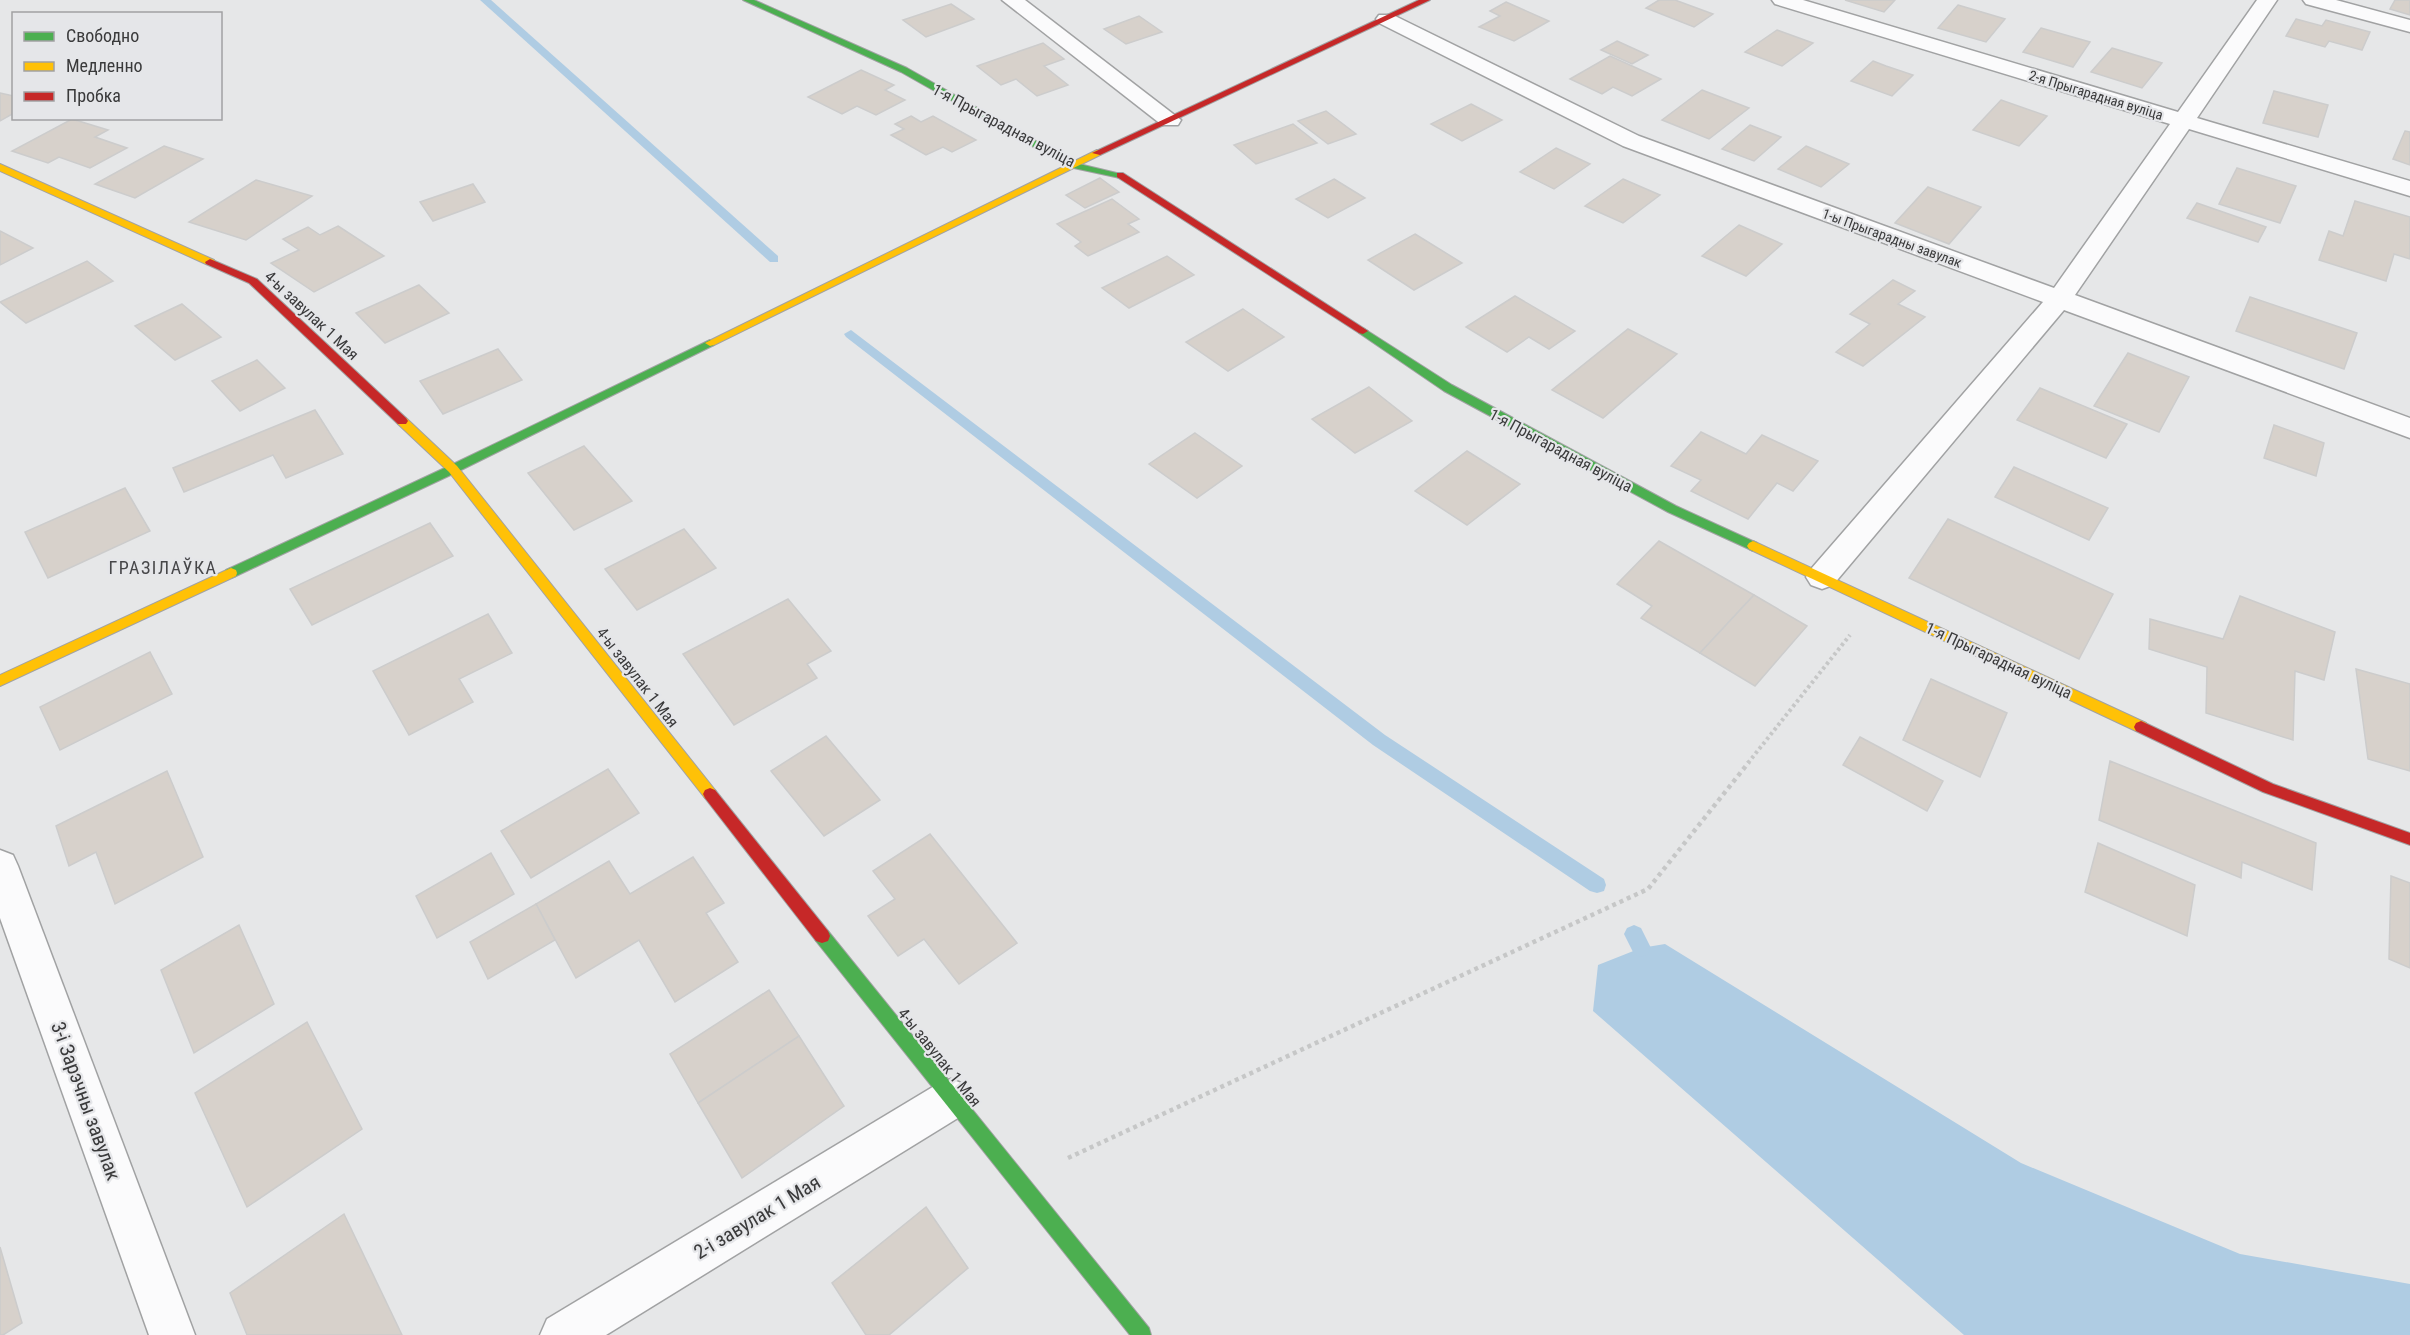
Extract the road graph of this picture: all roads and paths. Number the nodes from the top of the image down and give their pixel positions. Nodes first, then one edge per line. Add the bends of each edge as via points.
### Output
1 (747, 0) edge
2 (1012, 0) edge
3 (1426, 0) edge
4 (1782, 0) edge
5 (2267, 0) edge
6 (2313, 0) edge
7 (1396, 9) edge
8 (2410, 26) edge
9 (1170, 120) junction
10 (2184, 121) junction
11 (1072, 165) junction
12 (0, 167) edge
13 (2410, 189) edge
14 (2059, 300) junction
15 (2410, 428) edge
16 (453, 469) junction
17 (1822, 577) junction
18 (1876, 601) junction
19 (0, 681) edge
20 (2410, 839) edge
21 (0, 866) edge
22 (951, 1099) junction
23 (1021, 1180) junction
24 (172, 1335) edge
25 (563, 1335) edge
26 (1142, 1335) edge

1 - 11 street, 1-я Прыгарадная вуліца via 903,70
2 - 9 street
3 - 7 street
4 - 10 street, 2-я Прыгарадная вуліца
5 - 10 street
6 - 8 street
7 - 9 street
7 - 14 street, 1-ы Прыгарадны завулак via 1631,141
9 - 11 street
10 - 13 street, 2-я Прыгарадная вуліца
10 - 14 street
11 - 16 street
11 - 17 street, 1-я Прыгарадная вуліца via 1117,173 1448,388 1672,509
12 - 16 street, 4-ы завулак 1 Мая via 253,281
14 - 15 street, 1-ы Прыгарадны завулак
14 - 17 street
16 - 19 street
16 - 22 street, 4-ы завулак 1 Мая
17 - 18 street, 1-я Прыгарадная вуліца
18 - 20 street, 1-я Прыгарадная вуліца via 2268,788
18 - 23 path via 1648,889
21 - 24 street, 3-і Зарэчны завулак
22 - 23 street, 4-ы завулак 1 Мая
22 - 25 street, 2-і завулак 1 Мая
23 - 26 street, 4-ы завулак 1 Мая

